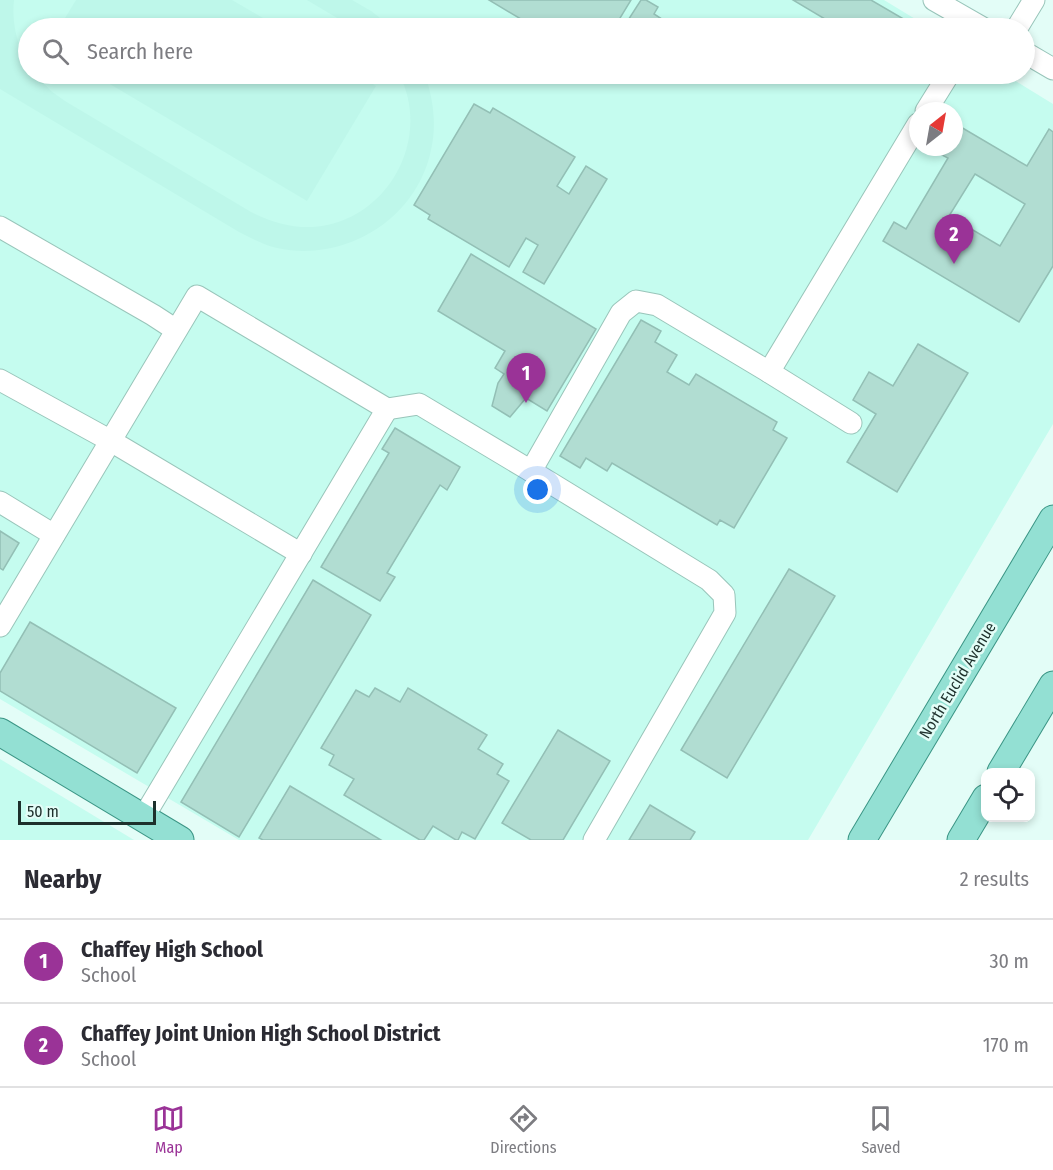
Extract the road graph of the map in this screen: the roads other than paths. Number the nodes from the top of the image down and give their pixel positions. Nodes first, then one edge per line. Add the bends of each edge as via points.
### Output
1 (934, 0) edge
2 (1034, 0) edge
3 (970, 18) edge
4 (1023, 18) edge
5 (1035, 58) edge
6 (1053, 69) edge
7 (943, 84) edge
8 (932, 102) edge
9 (909, 139) edge
10 (0, 226) edge
11 (176, 330) junction
12 (769, 372) junction
13 (0, 380) edge
14 (387, 410) junction
15 (851, 423) dead end
16 (111, 441) junction
17 (531, 471) junction
18 (0, 502) edge
19 (1053, 519) edge
20 (54, 535) junction
21 (301, 554) junction
22 (0, 626) edge
23 (1049, 702) edge
24 (0, 732) edge
25 (1004, 768) edge
26 (981, 806) edge
27 (143, 818) junction
28 (174, 838) edge
29 (594, 840) edge
30 (862, 840) edge
31 (960, 840) edge

1 - 3 street
2 - 4 street
5 - 6 street
7 - 8 street
9 - 12 street
10 - 11 street
11 - 14 street via 197,296
11 - 16 street
12 - 15 street
12 - 17 street via 657,305 636,301 621,313
13 - 16 street
14 - 17 street via 419,404
14 - 21 street
16 - 20 street
16 - 21 street
17 - 29 street via 709,580 724,595 725,613
18 - 20 street
19 - 30 main road, North Euclid Avenue
20 - 22 street
21 - 27 street
23 - 25 main road
24 - 27 main road
26 - 31 main road
27 - 28 main road

